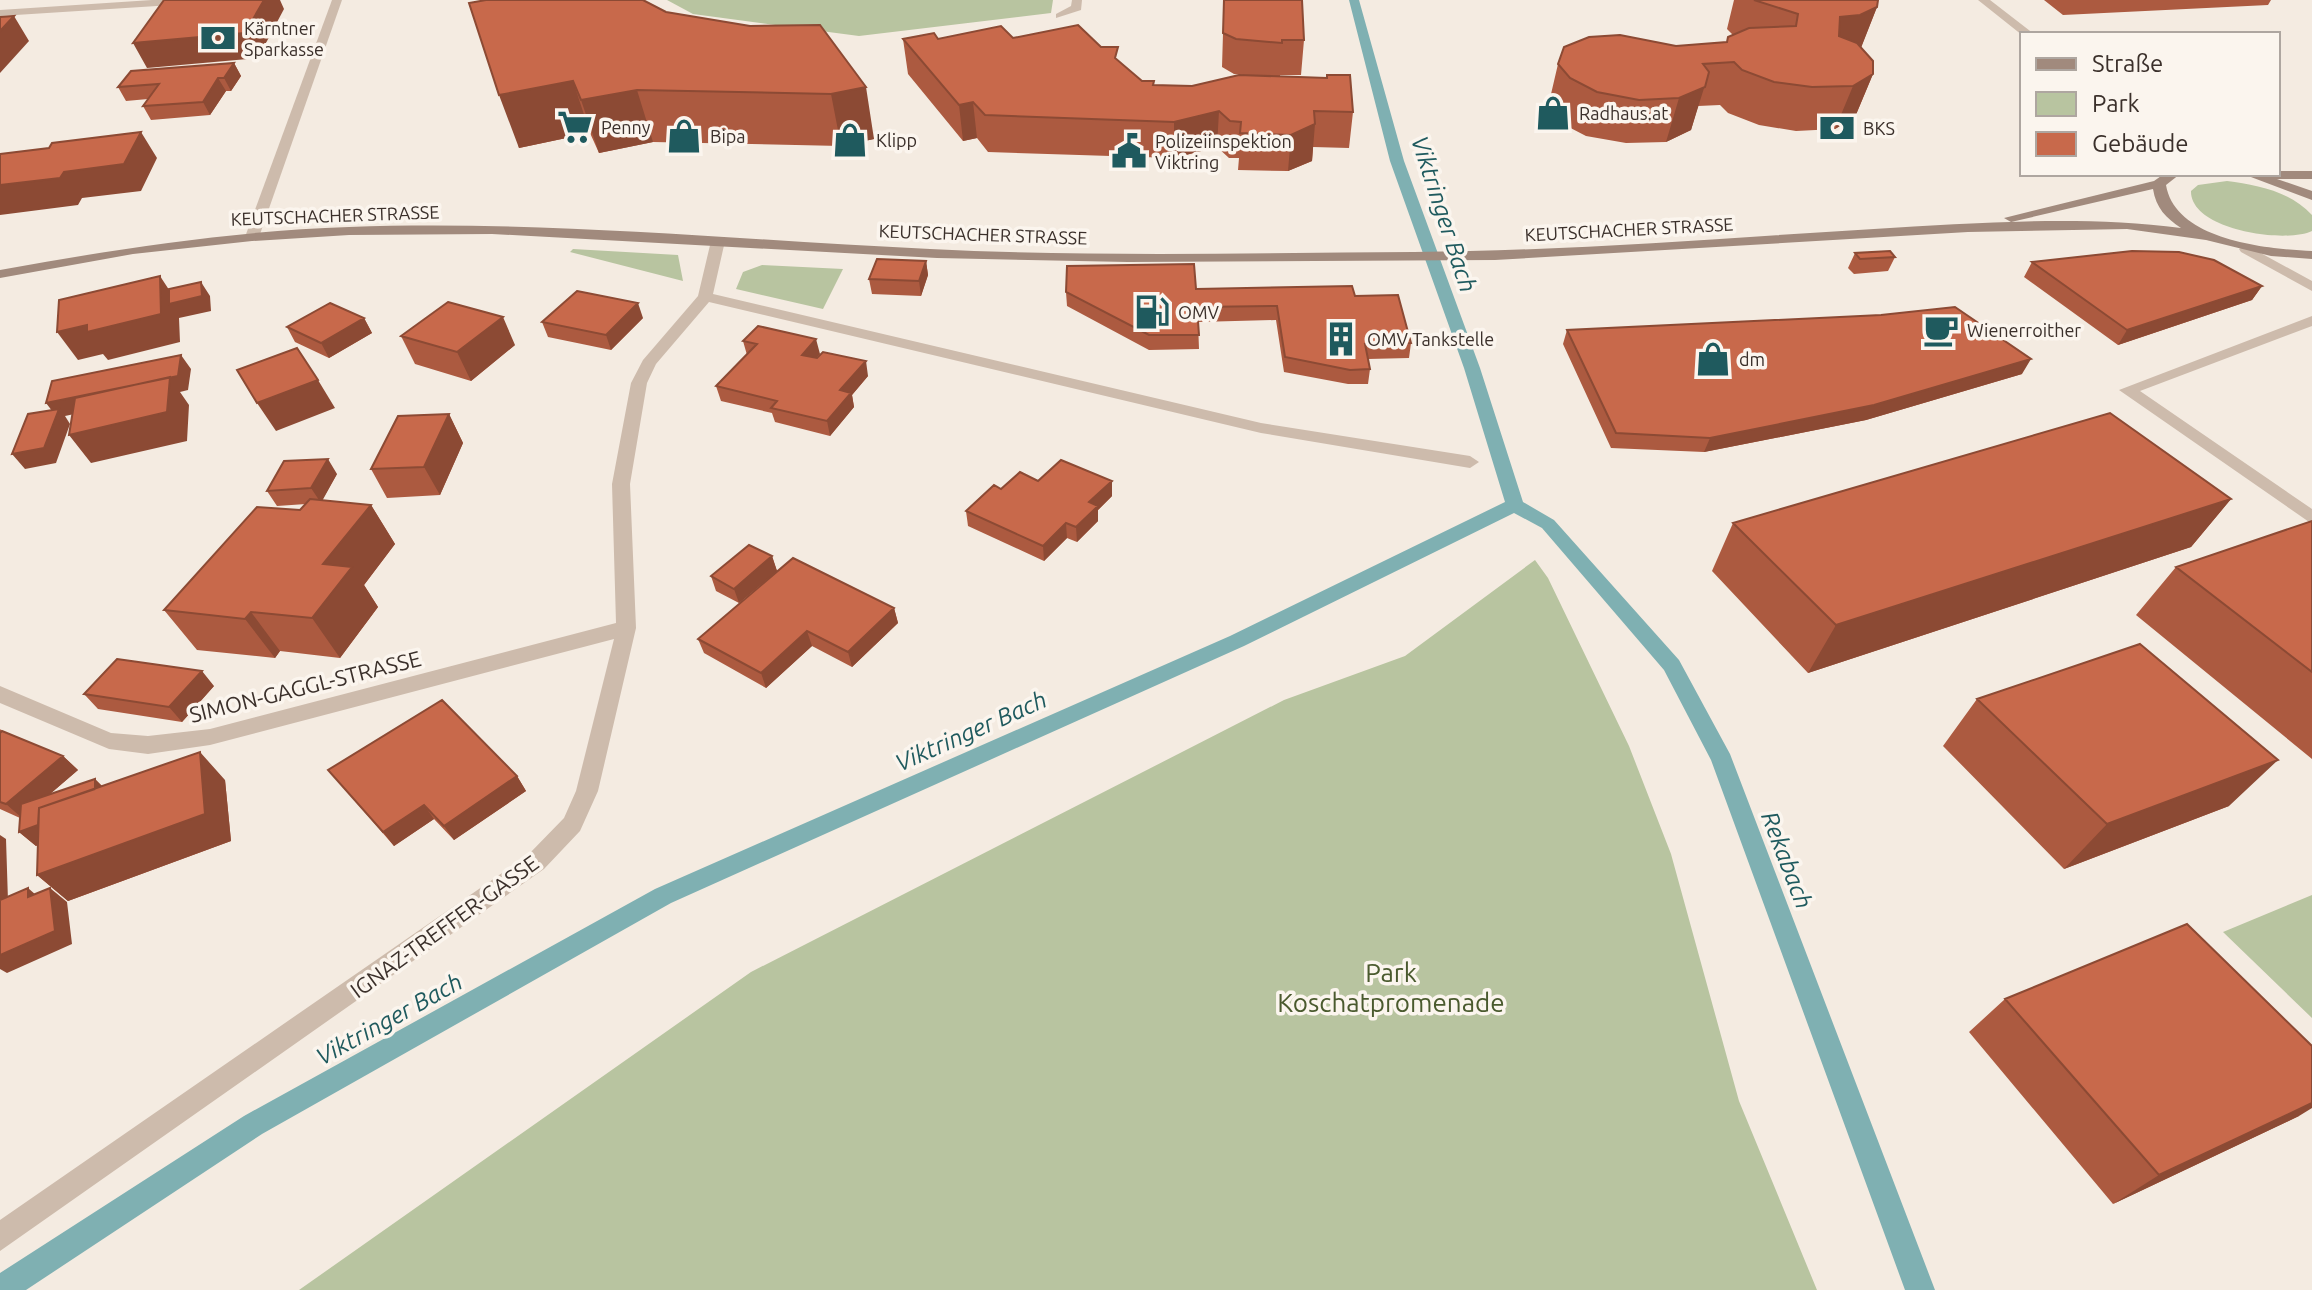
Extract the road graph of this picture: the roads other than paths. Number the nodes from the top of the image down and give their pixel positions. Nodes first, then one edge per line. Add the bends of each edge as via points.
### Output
1 (204, 0) edge
2 (337, 0) edge
3 (1077, 0) edge
4 (1983, 0) edge
5 (0, 13) edge
6 (1060, 16) dead end
7 (2025, 32) edge
8 (2280, 174) edge
9 (2312, 175) edge
10 (2170, 176) edge
11 (2257, 176) edge
12 (2159, 184) junction
13 (2312, 196) edge
14 (1968, 228) junction
15 (2209, 236) junction
16 (252, 237) junction
17 (718, 241) junction
18 (2246, 249) junction
19 (2312, 255) edge
20 (0, 274) edge
21 (2312, 287) edge
22 (705, 297) junction
23 (2312, 321) edge
24 (1470, 462) dead end
25 (2312, 518) edge
26 (626, 628) junction
27 (0, 694) edge
28 (0, 1237) edge

1 - 5 street
2 - 16 street
3 - 6 street via 1077,8
4 - 7 street
8 - 9 main road
10 - 12 main road, KEUTSCHACHER STRASSE
11 - 13 main road
12 - 14 main road, KEUTSCHACHER STRASSE
12 - 15 main road, KEUTSCHACHER STRASSE via 2157,195 2165,208
14 - 15 main road, KEUTSCHACHER STRASSE via 2127,225
14 - 17 main road, KEUTSCHACHER STRASSE via 1495,256 1362,258 937,254
15 - 18 main road, KEUTSCHACHER STRASSE
16 - 17 main road, KEUTSCHACHER STRASSE via 492,230
16 - 20 main road, KEUTSCHACHER STRASSE via 133,250
17 - 22 street, IGNAZ-TREFFER-GASSE
18 - 19 main road, KEUTSCHACHER STRASSE
18 - 21 street
22 - 24 street via 1261,428
22 - 26 street, IGNAZ-TREFFER-GASSE via 649,363 639,383 621,484
23 - 25 street via 2127,390
26 - 27 street, SIMON-GAGGL-STRASSE via 210,737 148,745 109,741
26 - 28 street, IGNAZ-TREFFER-GASSE via 587,791 572,824 536,862

